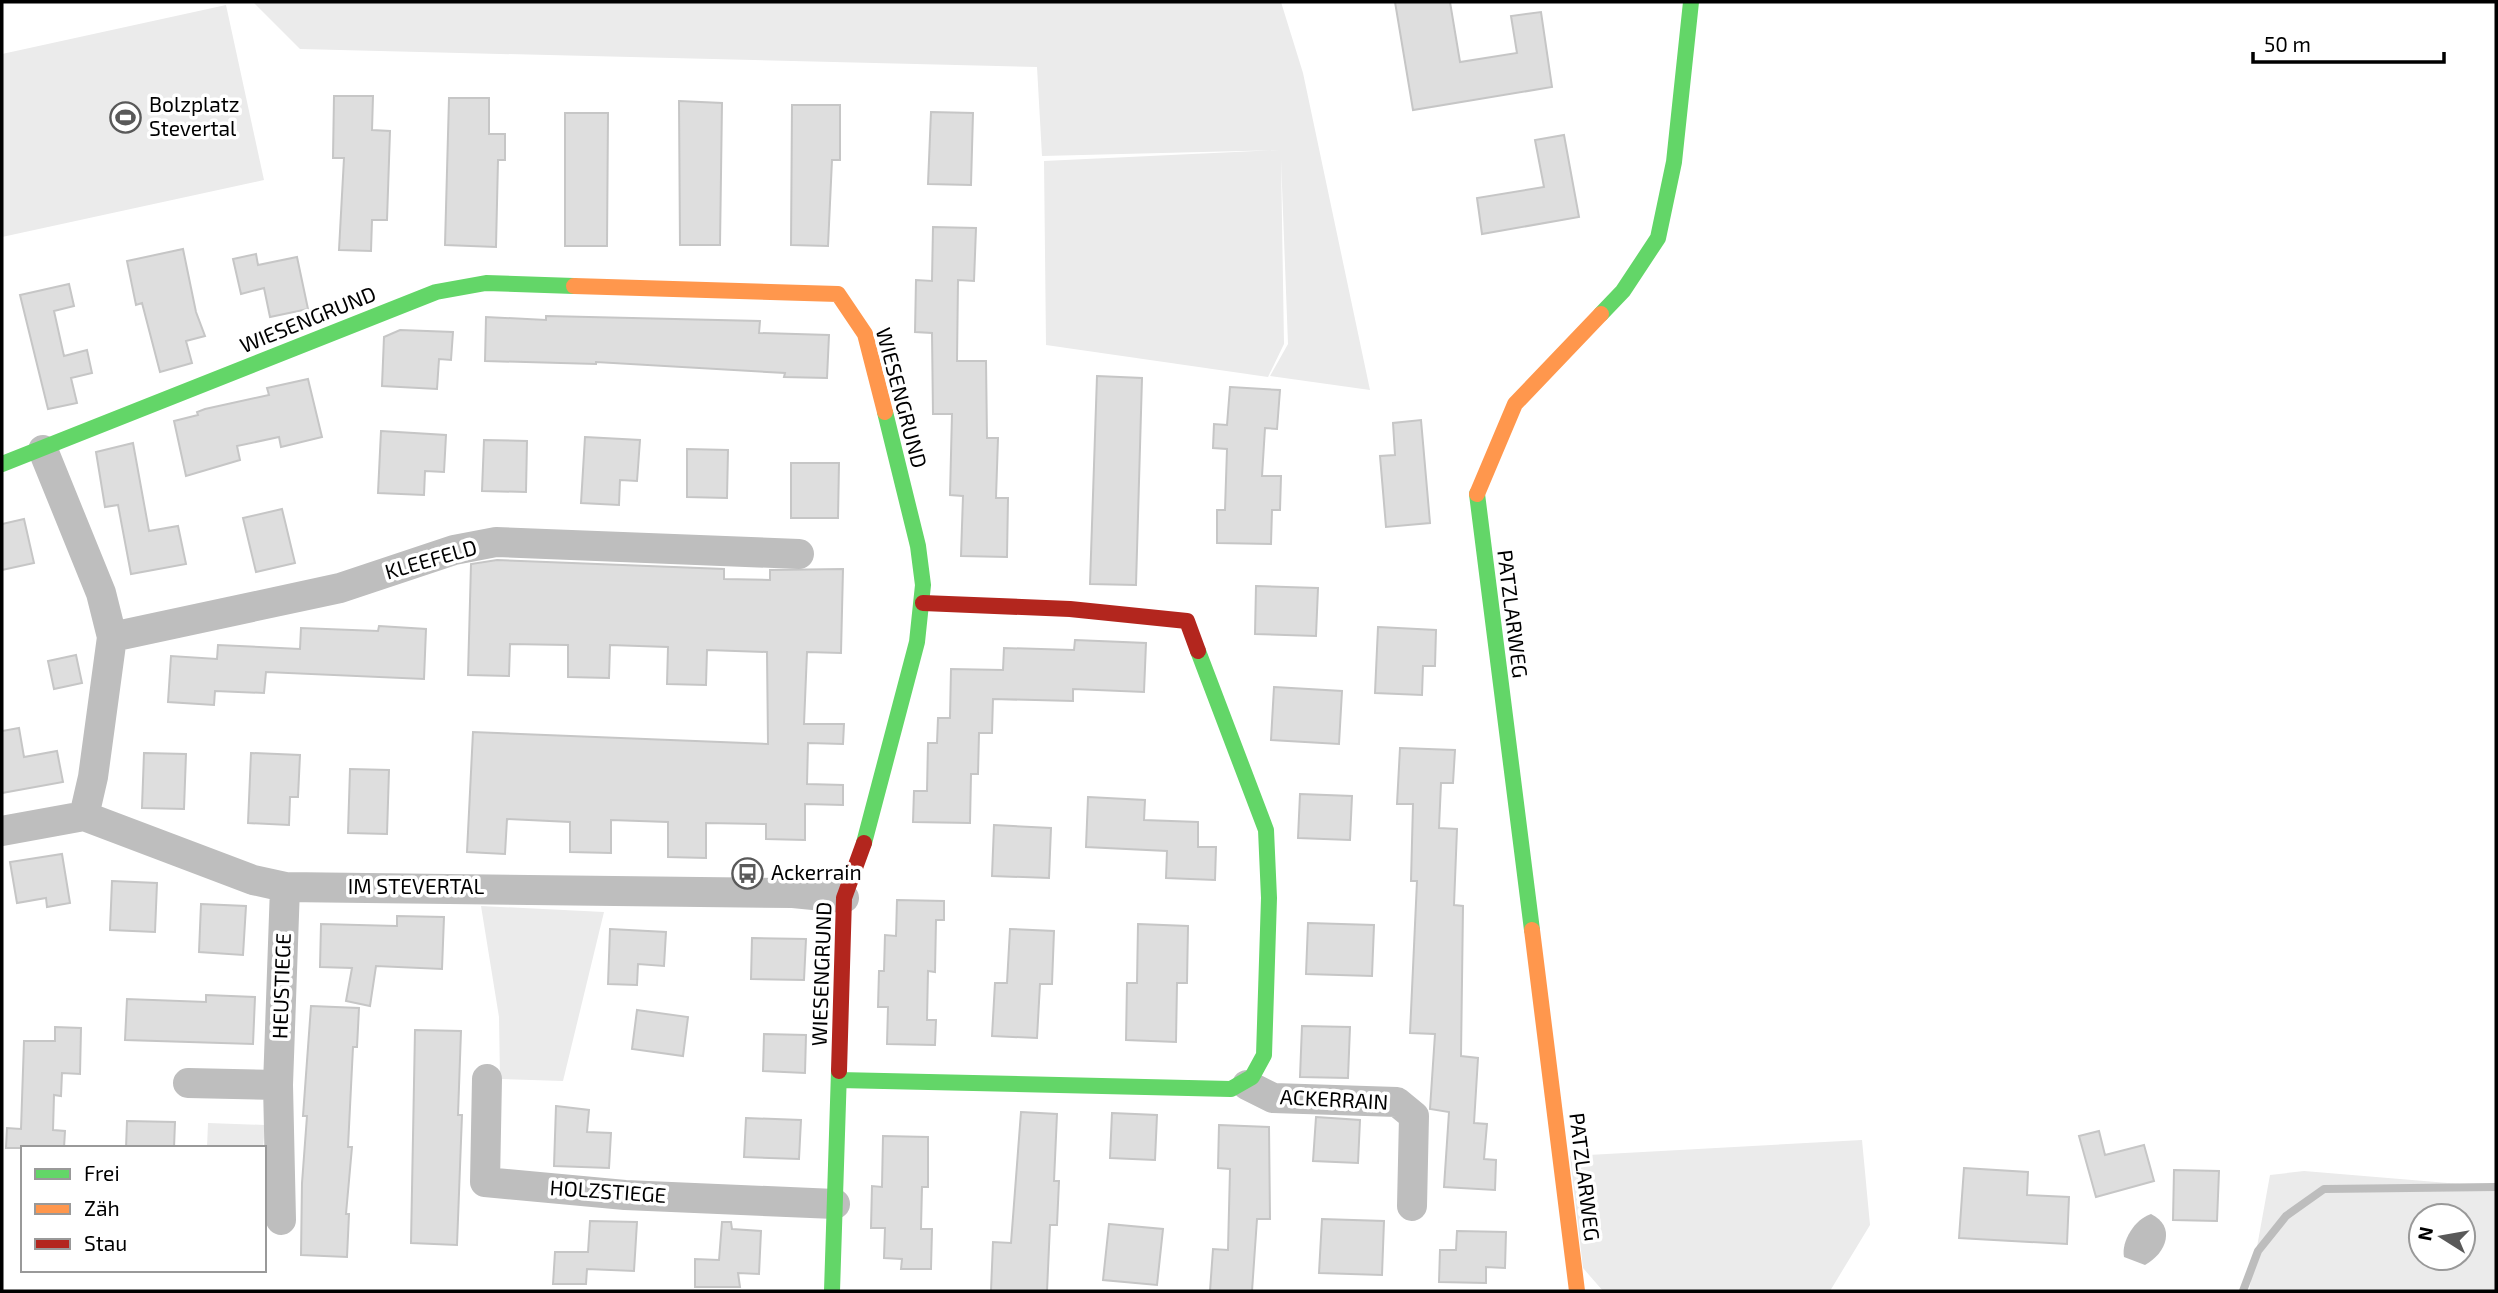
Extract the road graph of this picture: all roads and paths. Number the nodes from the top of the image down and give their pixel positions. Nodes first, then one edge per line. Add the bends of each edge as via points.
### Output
1 (1691, 2) edge
2 (43, 450) junction
3 (2, 464) edge
4 (799, 554) dead end
5 (923, 603) junction
6 (112, 637) junction
7 (84, 816) junction
8 (2, 831) edge
9 (285, 887) junction
10 (844, 898) junction
11 (488, 1079) dead end
12 (839, 1080) junction
13 (188, 1083) dead end
14 (278, 1085) junction
15 (1247, 1085) junction
16 (272, 1186) edge
17 (835, 1203) junction
18 (1412, 1206) dead end
19 (281, 1220) dead end
20 (832, 1291) edge
21 (1577, 1291) edge

1 - 21 street, PATZLARWEG via 1674,162 1658,238 1623,291 1515,404 1477,494
2 - 3 street, WIESENGRUND
2 - 5 street, WIESENGRUND via 436,292 485,283 838,294 866,334 918,546
2 - 6 street via 101,593
4 - 6 street, KLEEFELD via 496,542 454,550 340,587
5 - 10 street, WIESENGRUND via 861,855
5 - 15 street, ACKERRAIN via 1070,609 1187,621 1266,830 1269,898 1264,1055
6 - 7 street
7 - 8 street
7 - 9 street, IM STEVERTAL via 253,880
9 - 10 street, IM STEVERTAL via 793,893
9 - 14 street, HEUSTIEGE
10 - 12 street, WIESENGRUND
11 - 17 street, HOLZSTIEGE via 485,1182 625,1195
12 - 15 street, ACKERRAIN via 1231,1089
12 - 17 street, WIESENGRUND
13 - 14 street
14 - 16 street, HEUSTIEGE
15 - 18 street, ACKERRAIN via 1273,1098 1397,1102 1414,1116
16 - 19 street, HEUSTIEGE
17 - 20 street, WIESENGRUND

